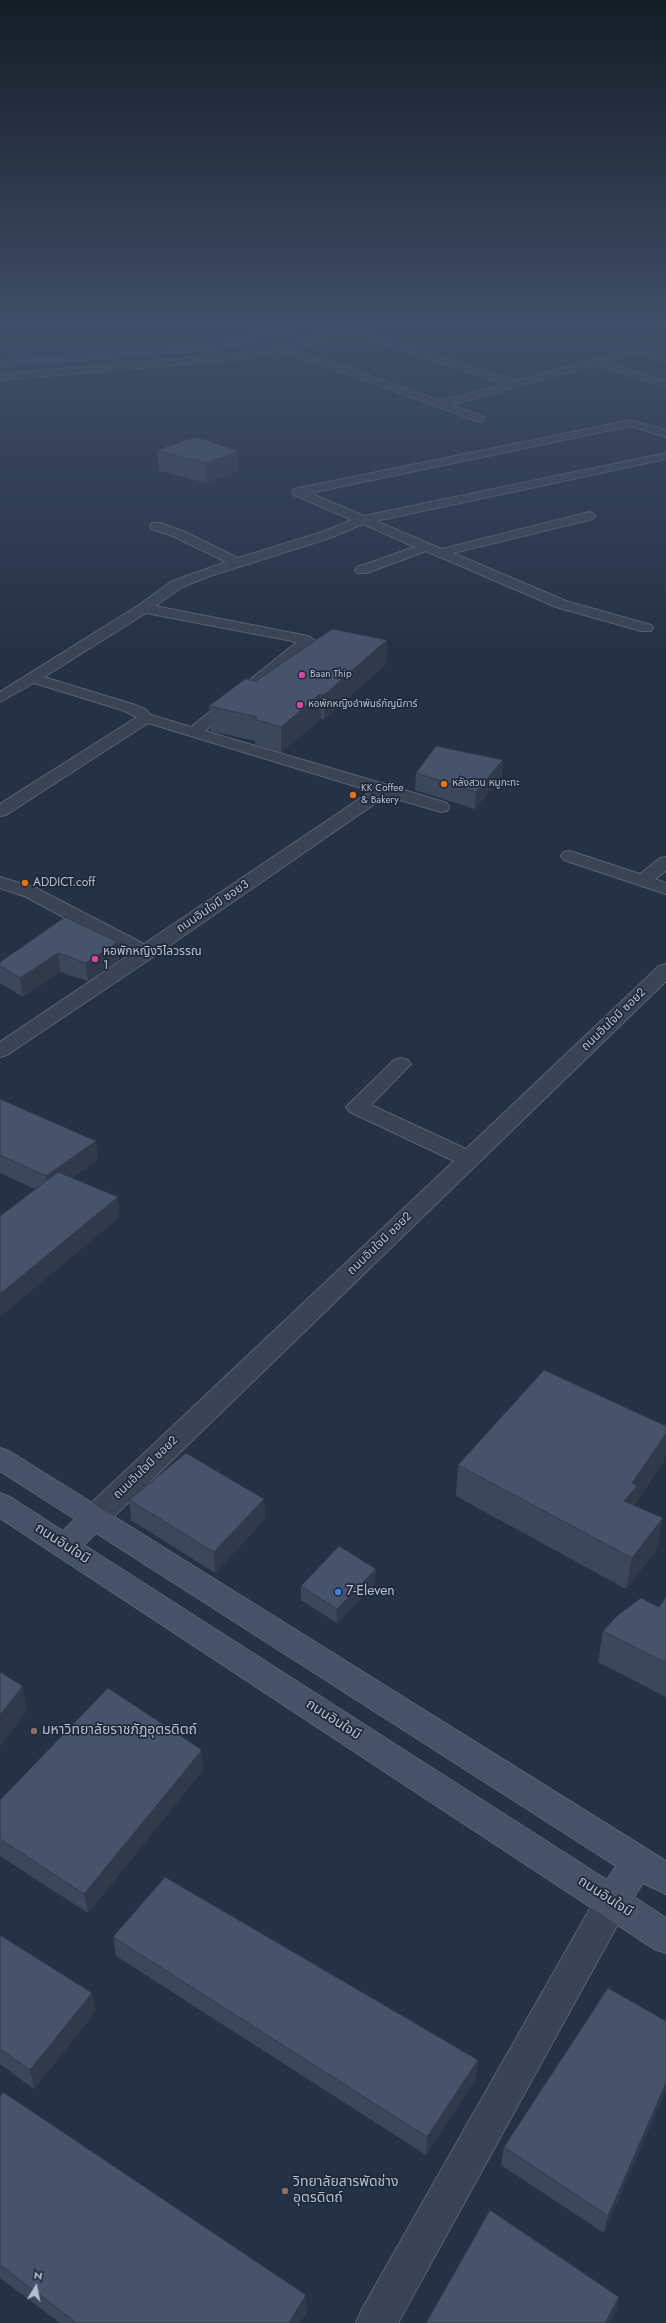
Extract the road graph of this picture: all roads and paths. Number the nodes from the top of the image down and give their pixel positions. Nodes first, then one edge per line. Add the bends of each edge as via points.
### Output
1 (566, 436) edge
2 (666, 456) edge
3 (589, 516) dead end
4 (362, 520) junction
5 (156, 526) dead end
6 (426, 547) junction
7 (443, 552) junction
8 (236, 563) junction
9 (362, 570) dead end
10 (144, 608) junction
11 (646, 628) dead end
12 (32, 678) junction
13 (0, 698) edge
14 (146, 718) junction
15 (194, 732) junction
16 (385, 789) junction
17 (441, 807) dead end
18 (0, 811) edge
19 (570, 856) dead end
20 (666, 862) edge
21 (642, 881) junction
22 (0, 882) edge
23 (666, 889) edge
24 (146, 953) junction
25 (666, 970) edge
26 (3, 1045) edge
27 (401, 1064) dead end
28 (468, 1159) junction
29 (0, 1458) edge
30 (0, 1504) edge
31 (94, 1518) junction
32 (65, 1546) junction
33 (638, 1861) junction
34 (666, 1879) edge
35 (612, 1902) junction
36 (666, 1937) edge
37 (376, 2323) edge

1 - 4 street via 298,492
2 - 4 street
3 - 7 street
4 - 6 street
4 - 8 street via 326,536
5 - 8 street via 179,534
6 - 7 street
6 - 9 street
7 - 11 street via 561,604
8 - 10 street via 177,584
10 - 12 street
10 - 15 street via 308,640
12 - 13 street
12 - 14 street via 127,707 140,712
14 - 15 street
14 - 18 street
15 - 16 street
16 - 17 street
16 - 24 street, ถนนอินใจมี ซอย3
19 - 21 street
20 - 21 street
21 - 23 street
22 - 24 street via 30,892
24 - 26 street, ถนนอินใจมี ซอย3
25 - 28 street, ถนนอินใจมี ซอย2
27 - 28 street via 357,1107
28 - 31 street, ถนนอินใจมี ซอย2
29 - 31 main road
30 - 32 main road, ถนนอินใจมี
31 - 32 main road
31 - 33 main road
32 - 35 main road, ถนนอินใจมี
33 - 34 main road
33 - 35 main road
35 - 36 main road, ถนนอินใจมี
35 - 37 street

